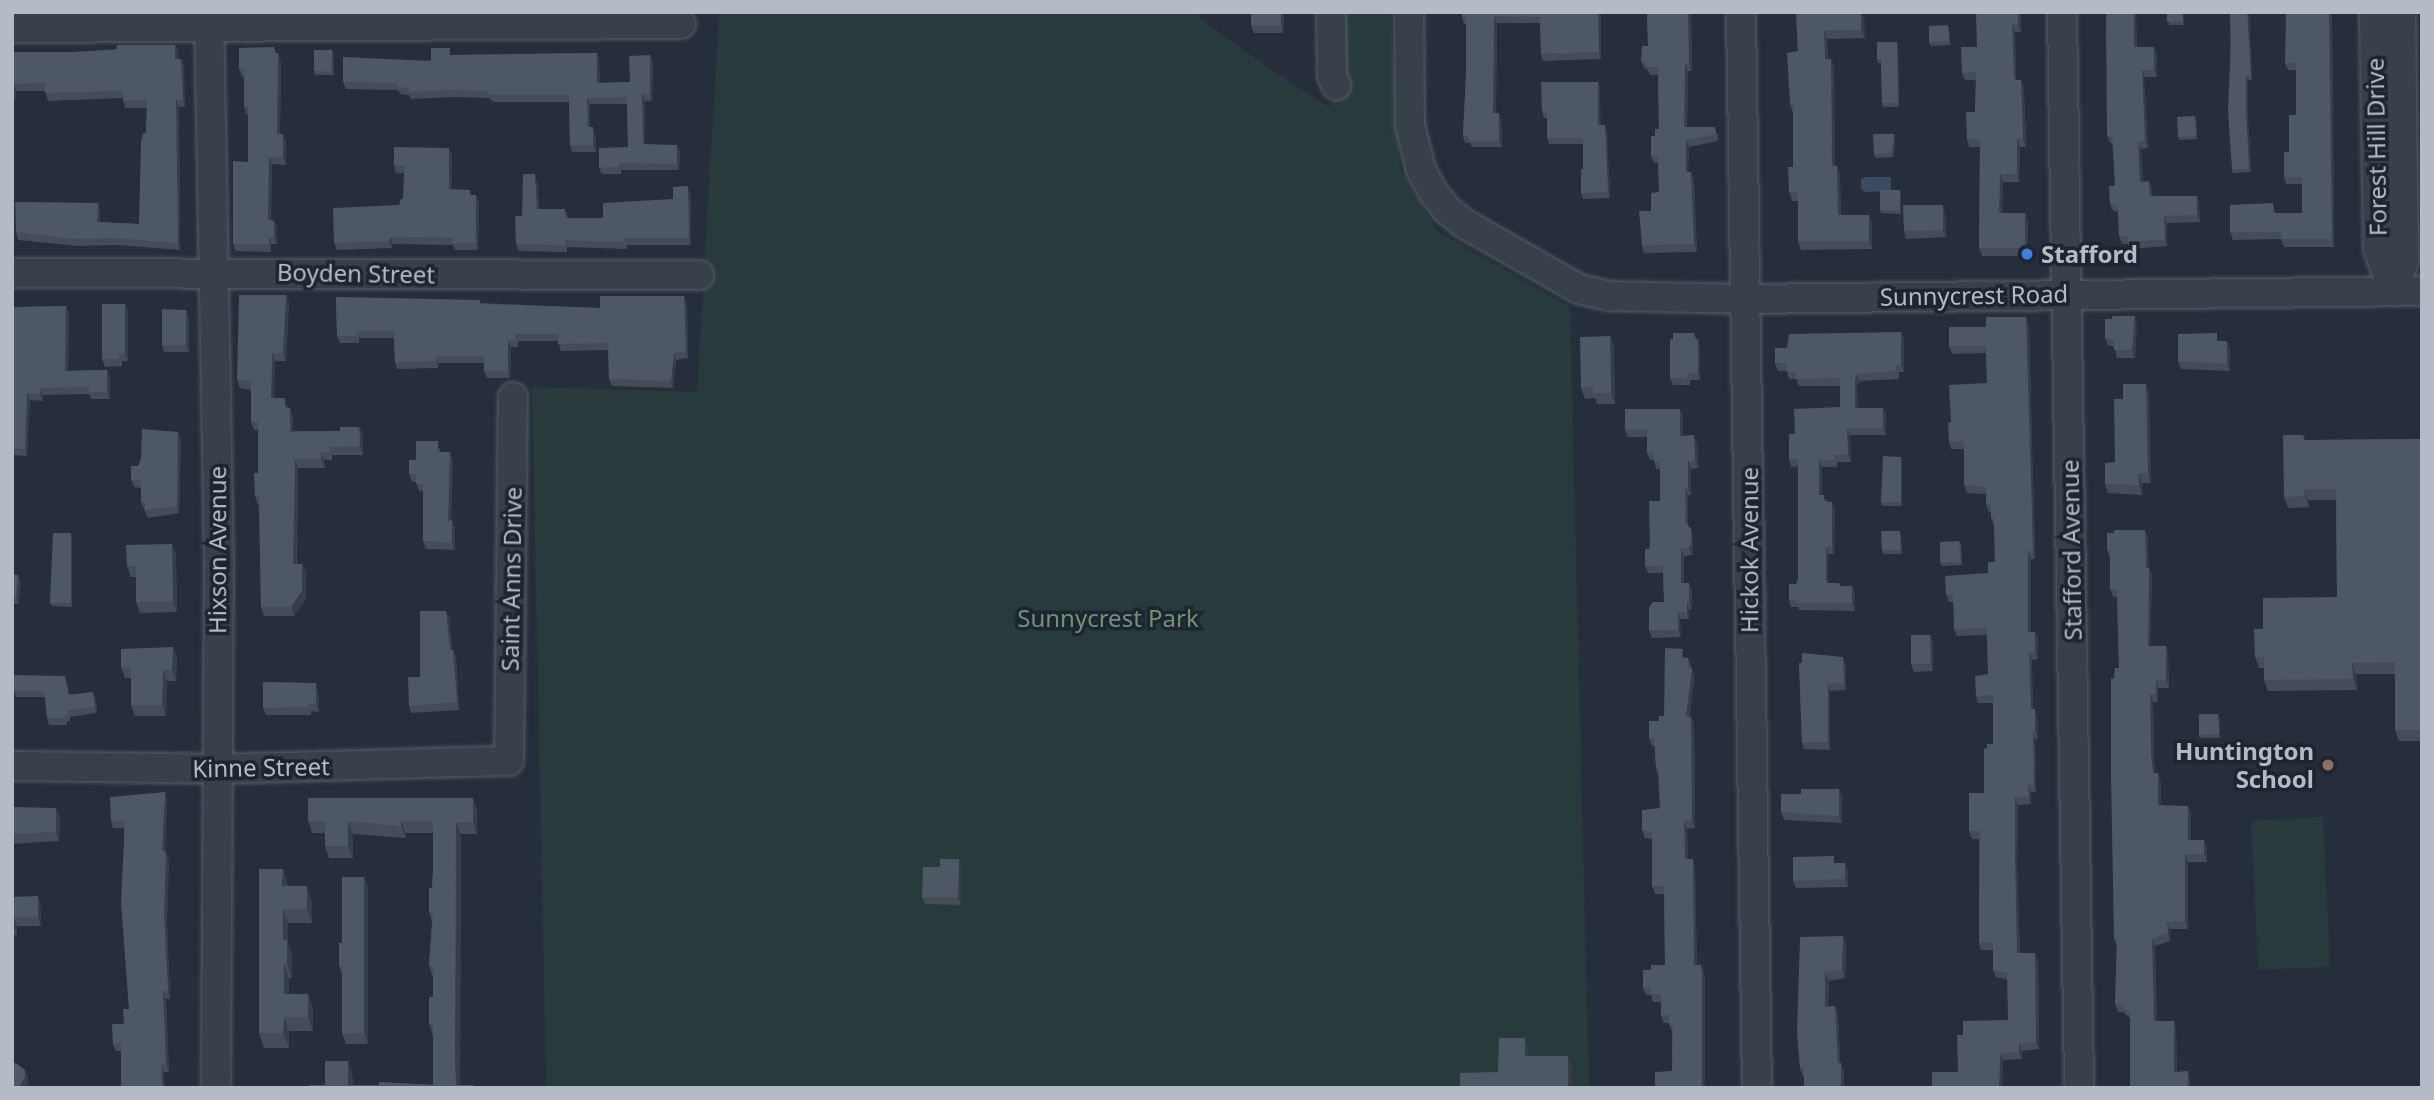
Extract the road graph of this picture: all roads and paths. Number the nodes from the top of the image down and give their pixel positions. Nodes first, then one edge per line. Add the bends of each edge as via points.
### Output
1 (1331, 12) edge
2 (1409, 12) edge
3 (1741, 12) edge
4 (2062, 12) edge
5 (209, 19) edge
6 (2388, 22) edge
7 (681, 24) dead end
8 (12, 28) edge
9 (1336, 85) dead end
10 (12, 273) edge
11 (212, 274) junction
12 (699, 275) dead end
13 (2392, 291) junction
14 (2422, 291) edge
15 (2068, 294) junction
16 (1746, 299) junction
17 (513, 397) dead end
18 (509, 761) joint
19 (12, 766) edge
20 (216, 769) junction
21 (216, 1088) edge
22 (1757, 1088) edge
23 (2079, 1088) edge

1 - 9 street
2 - 16 street, Sunnycrest Road via 1410,125 1421,170 1447,210 1579,289 1610,296
3 - 16 street, Hickok Avenue
4 - 15 street, Stafford Avenue
5 - 7 street
5 - 8 street
5 - 11 street, Hixson Avenue
6 - 13 street, Forest Hill Drive via 2378,250
10 - 11 street, Boyden Street
11 - 12 street, Boyden Street
11 - 20 street, Hixson Avenue via 219,562
13 - 14 street, Sunnycrest Road
13 - 15 street, Sunnycrest Road
15 - 16 street, Sunnycrest Road
15 - 23 street, Stafford Avenue
16 - 22 street, Hickok Avenue
17 - 18 street, Saint Anns Drive
18 - 20 street, Kinne Street
19 - 20 street, Kinne Street
20 - 21 street, Hixson Avenue

